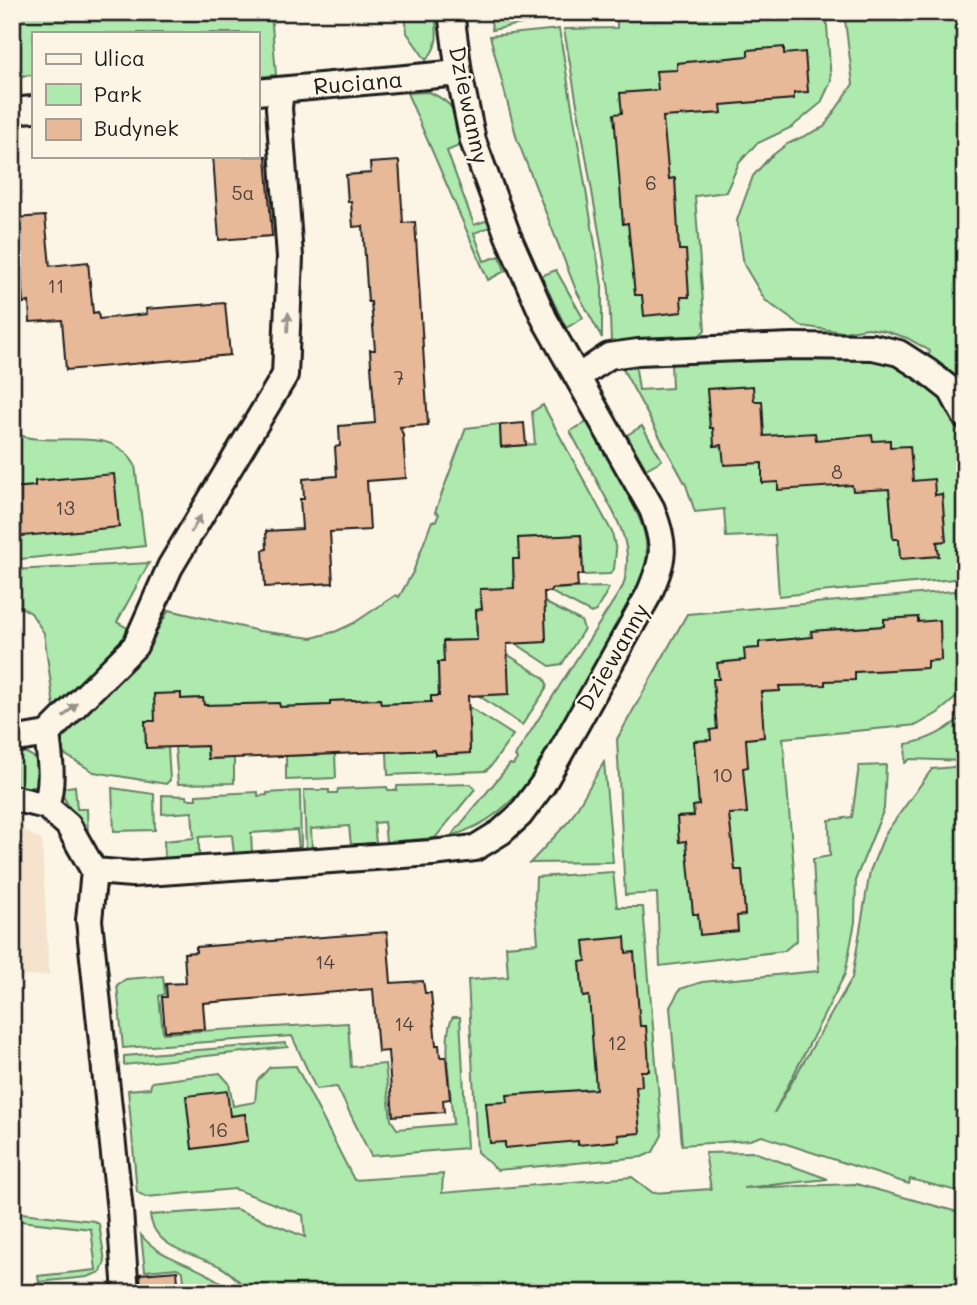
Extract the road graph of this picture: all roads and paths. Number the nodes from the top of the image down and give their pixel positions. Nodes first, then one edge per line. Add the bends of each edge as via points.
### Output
1 (451, 12) edge
2 (459, 73) junction
3 (269, 91) edge
4 (32, 109) edge
5 (12, 111) edge
6 (578, 377) junction
7 (965, 416) edge
8 (47, 734) junction
9 (12, 740) edge
10 (12, 798) edge
11 (46, 806) junction
12 (94, 871) junction
13 (126, 1293) edge

1 - 2 street, Dziewanny
2 - 3 street, Ruciana
2 - 6 street, Dziewanny via 473,141 508,236 536,303
8 -> 3 street via 135,646 170,567 285,375 290,257 279,108
4 - 5 street
6 - 7 street via 609,356 638,352 873,347 899,353 928,371 951,390
6 - 12 street, Dziewanny via 652,509 663,540 661,564 628,635 543,784 520,815 475,848 132,874
8 - 9 street
8 - 11 street via 51,792
10 - 11 street
11 - 12 street via 68,825
12 - 13 street via 89,920

